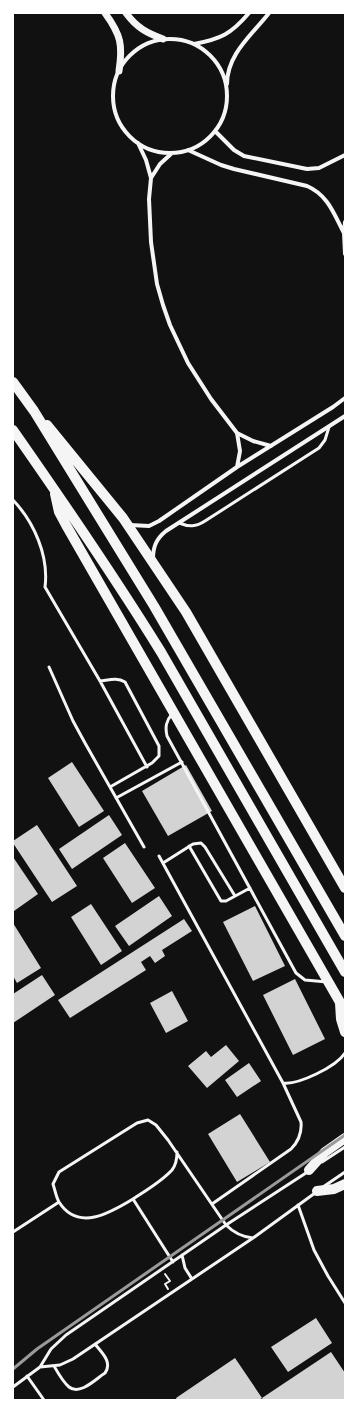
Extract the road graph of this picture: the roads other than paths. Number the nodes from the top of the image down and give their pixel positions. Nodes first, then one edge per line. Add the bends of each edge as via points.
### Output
1 (105, 13) edge
2 (126, 13) edge
3 (249, 13) edge
4 (269, 13) edge
5 (164, 39) junction
6 (194, 44) junction
7 (119, 71) junction
8 (227, 88) junction
9 (215, 131) junction
10 (138, 143) junction
11 (188, 150) junction
12 (172, 153) junction
13 (345, 155) edge
14 (151, 178) junction
15 (345, 222) edge
16 (344, 233) junction
17 (345, 254) edge
18 (13, 382) edge
19 (345, 398) edge
20 (34, 411) junction
21 (345, 416) edge
22 (329, 427) junction
23 (13, 430) edge
24 (237, 433) junction
25 (271, 446) junction
26 (237, 467) junction
27 (54, 490) junction
28 (13, 500) edge
29 (179, 523) junction
30 (128, 524) junction
31 (153, 562) junction
32 (49, 667) dead end
33 (100, 681) junction
34 (173, 712) junction
35 (182, 762) junction
36 (147, 767) junction
37 (110, 787) junction
38 (116, 798) junction
39 (189, 846) junction
40 (144, 847) dead end
41 (159, 856) dead end
42 (163, 863) junction
43 (250, 888) junction
44 (345, 888) edge
45 (235, 896) junction
46 (345, 936) edge
47 (345, 972) edge
48 (328, 982) junction
49 (343, 1007) edge
50 (345, 1032) edge
51 (345, 1053) edge
52 (283, 1083) junction
53 (345, 1138) edge
54 (345, 1147) edge
55 (177, 1152) junction
56 (309, 1170) junction
57 (345, 1172) edge
58 (345, 1184) edge
59 (317, 1191) junction
60 (132, 1200) junction
61 (59, 1202) junction
62 (212, 1204) junction
63 (298, 1205) junction
64 (226, 1225) junction
65 (13, 1232) edge
66 (253, 1238) junction
67 (182, 1255) junction
68 (172, 1262) junction
69 (192, 1279) junction
70 (345, 1303) edge
71 (95, 1344) junction
72 (54, 1366) junction
73 (40, 1367) junction
74 (27, 1376) junction
75 (13, 1387) edge
76 (44, 1400) edge

1 - 7 street via 120,39
2 - 5 street via 145,32
3 - 6 street via 235,28 216,40
4 - 8 street via 231,62 227,73
5 - 6 street
5 - 7 street via 137,50
6 - 8 street via 214,60 221,70
7 - 10 street via 113,103 117,118 126,132
8 - 9 street via 225,111
9 - 11 street via 198,146
9 - 13 street via 244,156 308,169 319,168
10 - 12 street via 148,149
10 - 14 street
11 - 12 street
11 - 16 street via 228,167 315,189 327,200
12 - 14 street via 160,164
14 - 24 street via 150,242 157,284 165,311 178,344 192,369
15 - 16 street
16 - 17 street
18 - 20 highway
19 - 25 street
20 - 30 highway
20 - 46 highway via 154,606
21 - 22 street
22 - 29 street
22 - 29 lane via 319,448 200,524 189,526
23 - 27 highway
24 - 25 street
24 - 26 street via 240,451
25 - 26 street
26 - 30 street via 154,524
27 - 34 highway via 62,519
27 - 47 highway via 161,652
28 - 33 lane via 30,523 41,545 47,575 45,587
29 - 31 street via 158,539 153,550
30 - 31 highway
31 - 44 highway via 190,619
32 - 37 lane via 73,721
33 - 36 lane
33 - 36 lane via 119,679 127,685 159,746 160,751 156,760
34 - 35 lane via 167,722 166,731
34 - 48 highway
35 - 38 lane
35 - 43 lane
36 - 37 lane
37 - 38 lane
38 - 40 lane
39 - 42 lane
39 - 45 lane via 196,843 204,845
39 - 45 lane via 219,900 224,901
41 - 42 lane
42 - 52 lane
43 - 45 lane
43 - 48 lane via 296,973 305,980
48 - 49 highway
49 - 50 highway via 341,1019
51 - 52 lane via 336,1062 304,1080
52 - 62 lane via 301,1122 299,1140 291,1149
53 - 56 highway via 325,1152
54 - 56 lane
55 - 60 lane via 177,1160 172,1170
55 - 61 lane via 156,1125 148,1120 137,1123 59,1172 53,1184
55 - 62 lane
56 - 64 lane
57 - 59 lane
58 - 59 highway via 328,1191
59 - 63 lane
60 - 61 lane via 107,1214 90,1218 71,1215
60 - 68 lane
61 - 65 lane
62 - 64 lane
63 - 66 lane
63 - 70 lane via 314,1250
64 - 66 lane via 241,1236
64 - 67 lane
66 - 69 lane
67 - 68 lane
67 - 69 lane via 185,1268
68 - 73 lane via 61,1339 46,1355
69 - 71 lane
71 - 72 lane via 67,1362
71 - 72 lane via 107,1361 108,1370 81,1389 69,1387
72 - 73 lane
73 - 74 lane
74 - 75 lane
74 - 76 lane

